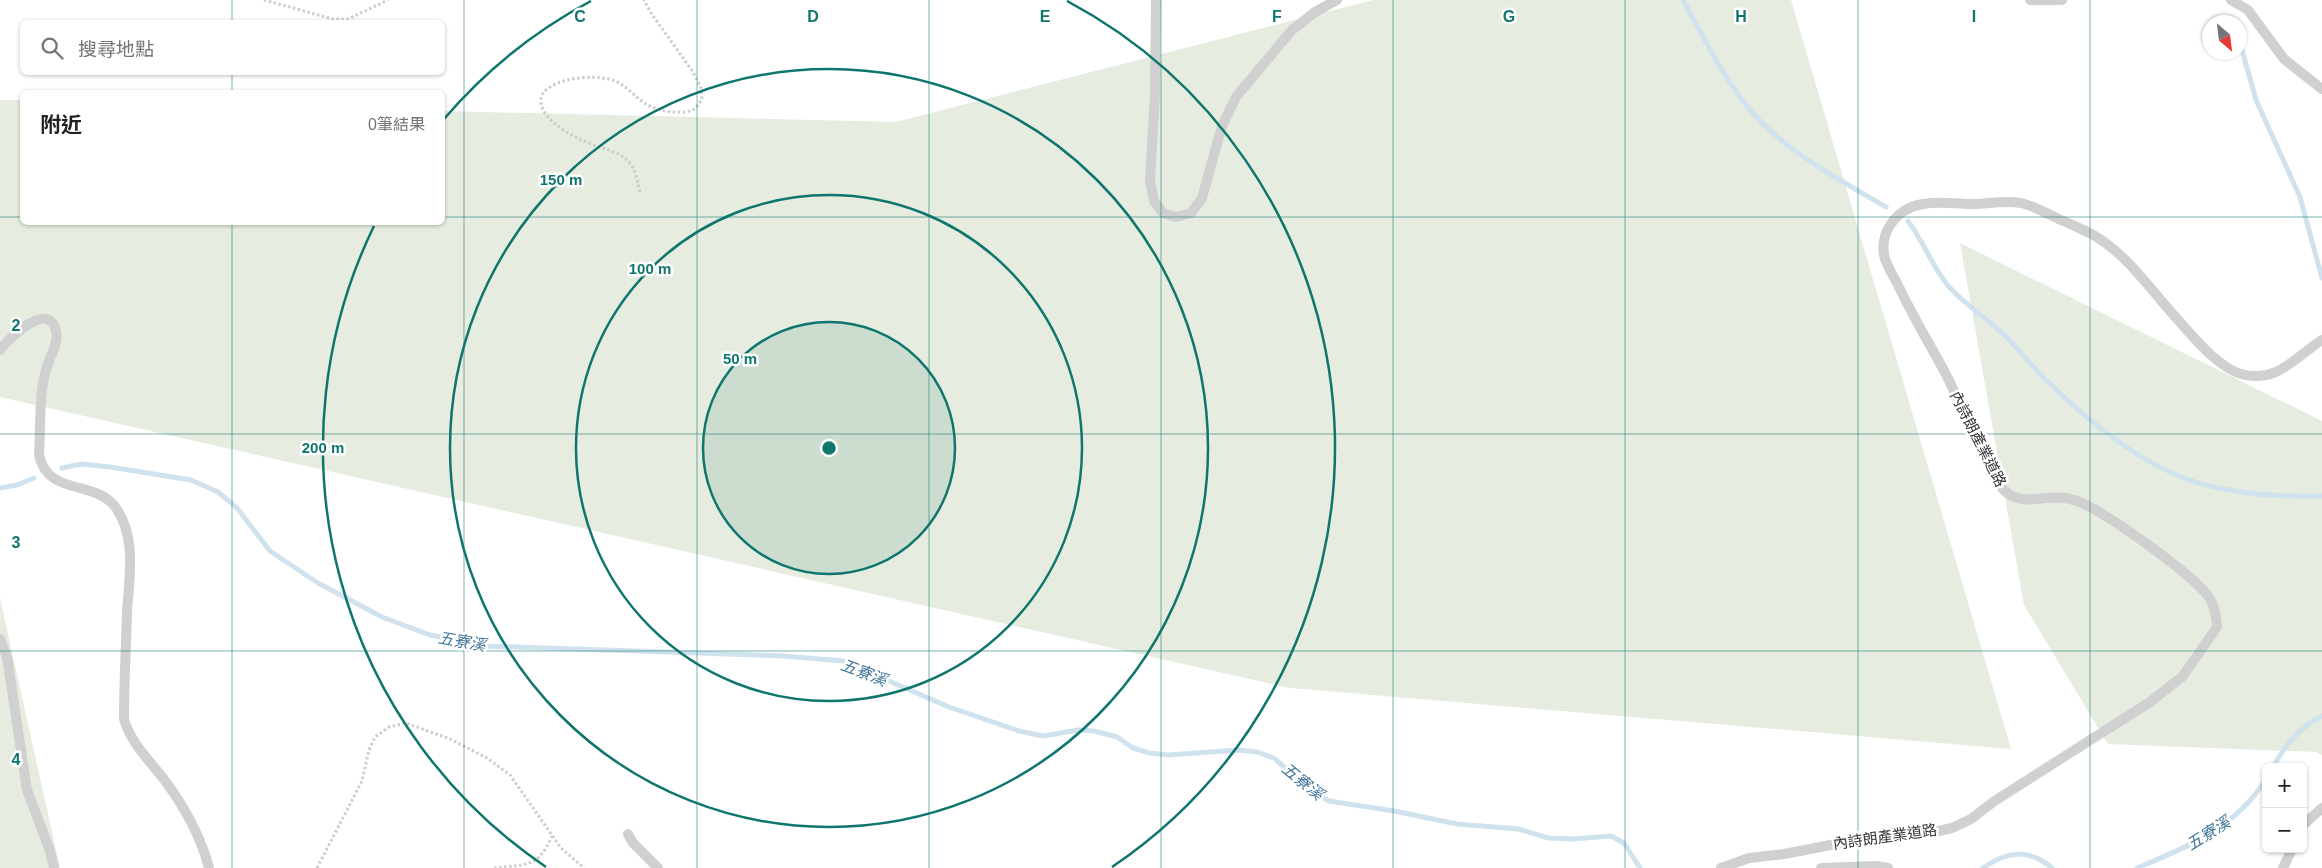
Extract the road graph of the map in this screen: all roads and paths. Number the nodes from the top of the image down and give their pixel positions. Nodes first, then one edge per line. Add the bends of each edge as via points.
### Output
1 (264, 0) edge
2 (388, 0) edge
3 (644, 0) edge
4 (1156, 0) edge
5 (1337, 0) edge
6 (2030, 0) edge
7 (2062, 0) edge
8 (2231, 0) edge
9 (2322, 89) edge
10 (640, 192) dead end
11 (2322, 340) edge
12 (0, 350) edge
13 (0, 639) edge
14 (2322, 808) edge
15 (2307, 821) edge
16 (628, 834) dead end
17 (552, 836) junction
18 (2290, 853) edge
19 (54, 868) edge
20 (209, 868) edge
21 (317, 868) edge
22 (494, 868) edge
23 (584, 868) edge
24 (658, 868) edge
25 (1721, 868) edge
26 (1821, 868) edge
27 (1888, 868) edge
28 (2283, 868) edge

1 - 2 path via 333,19 348,19
3 - 10 path via 701,88 702,100 694,109 682,112 646,105 612,80 587,78 557,83 545,89 540,98 542,110 556,124 628,161 635,171
4 - 5 lane via 1150,180 1154,201 1163,213 1176,217 1191,213 1202,198 1222,126 1236,97 1292,30
6 - 7 lane
8 - 9 lane via 2248,10 2284,59
11 - 25 lane, 內詩朗產業道路 via 2284,369 2269,375 2240,373 2227,367 2201,345 2126,261 2096,236 2051,215 2020,203 1938,202 1913,205 1894,218 1885,234 1885,258 1993,475 2005,493 2016,499 2057,496 2093,507 2208,596 2216,611 2217,627 2182,676 2150,702 1993,802 1971,820 1930,833 1872,837 1749,858
12 - 20 lane via 36,320 46,320 56,330 44,375 42,465 61,484 106,498 116,506 124,520 130,569 124,719 134,742 168,784 197,833
13 - 19 lane via 7,657 27,790
14 - 15 lane
16 - 24 lane via 632,843
17 - 21 path via 510,775 487,758 450,739 406,723 389,727 375,737 362,781
17 - 22 path via 539,861 531,865
17 - 23 path
18 - 28 lane
26 - 27 lane

